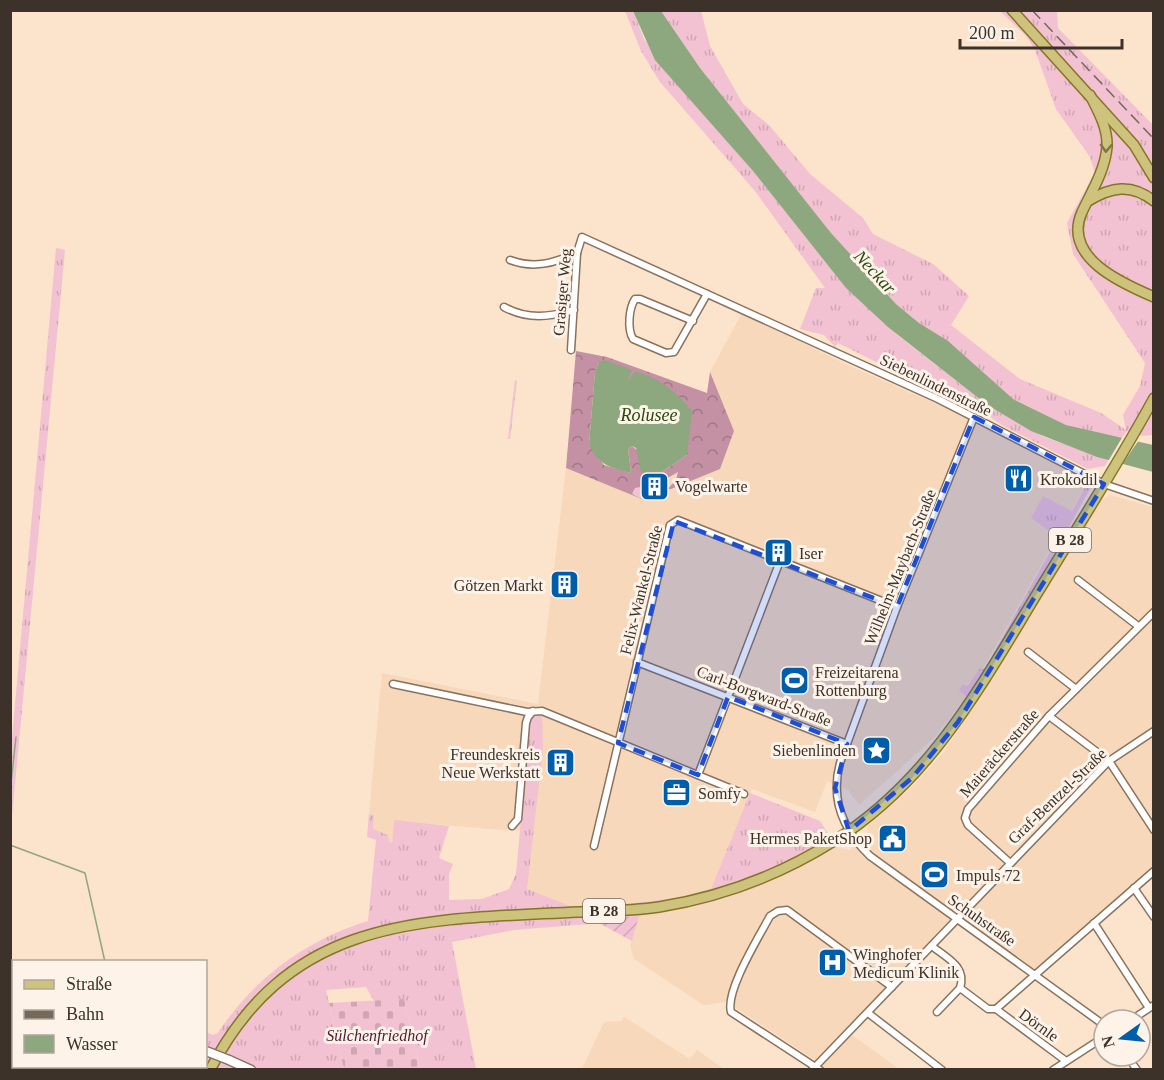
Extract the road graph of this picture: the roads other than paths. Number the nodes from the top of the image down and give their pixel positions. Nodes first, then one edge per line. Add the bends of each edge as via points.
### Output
1 (1012, 10) edge
2 (1090, 95) junction
3 (1154, 178) edge
4 (1088, 201) junction
5 (1154, 201) edge
6 (582, 237) joint
7 (577, 253) junction
8 (510, 260) dead end
9 (707, 294) junction
10 (1154, 297) edge
11 (504, 307) dead end
12 (574, 310) junction
13 (693, 321) junction
14 (571, 350) dead end
15 (1154, 398) edge
16 (1154, 410) edge
17 (974, 417) junction
18 (1140, 423) junction
19 (1104, 484) junction
20 (1154, 501) edge
21 (780, 561) junction
22 (1078, 580) dead end
23 (897, 607) junction
24 (1154, 612) edge
25 (1138, 626) junction
26 (1028, 652) dead end
27 (637, 662) junction
28 (393, 684) dead end
29 (1076, 689) junction
30 (728, 697) junction
31 (533, 711) junction
32 (1049, 716) junction
33 (1154, 731) edge
34 (618, 743) junction
35 (847, 744) junction
36 (1109, 761) junction
37 (698, 775) junction
38 (744, 794) dead end
39 (512, 826) dead end
40 (1154, 830) edge
41 (849, 831) junction
42 (594, 846) dead end
43 (1009, 862) junction
44 (1154, 871) edge
45 (1134, 888) junction
46 (1154, 917) edge
47 (956, 918) junction
48 (1094, 923) junction
49 (933, 946) junction
50 (1034, 974) junction
51 (892, 987) junction
52 (960, 988) junction
53 (1151, 1007) edge
54 (996, 1009) junction
55 (938, 1012) dead end
56 (868, 1013) junction
57 (1092, 1016) edge
58 (1092, 1045) edge
59 (207, 1051) edge
60 (1066, 1061) junction
61 (816, 1068) edge
62 (210, 1070) edge
63 (251, 1070) edge
64 (942, 1070) edge
65 (1053, 1070) edge

1 - 2 main road
2 - 3 main road via 1134,145
2 -> 4 main road via 1101,115 1107,144 1105,162
4 - 5 main road via 1109,190 1129,188 1142,191
4 - 10 main road via 1078,227 1087,256 1107,273
6 - 7 street, Grasiger Weg
6 - 9 street, Siebenlindenstraße
7 - 8 street via 542,265 522,265
7 - 12 street, Grasiger Weg
9 - 13 street
9 - 17 street, Siebenlindenstraße
11 - 12 street via 545,318
12 - 14 street, Grasiger Weg
13 - 13 street via 674,352 666,353 633,339 630,334 634,299
15 - 18 main road, B 28
16 - 18 main road
17 - 19 street, Siebenlindenstraße
17 - 23 street, Wilhelm-Maybach-Straße
18 - 19 main road, B 28
19 - 20 street, Siebenlindenstraße
19 - 41 main road, B 28 via 952,730 903,786
21 - 23 street, Felix-Wankel-Straße
21 - 27 street, Felix-Wankel-Straße via 674,521
21 - 30 street
22 - 25 street
23 - 35 street, Wilhelm-Maybach-Straße
24 - 25 street, Maieräckerstraße
25 - 29 street, Maieräckerstraße
26 - 29 street
27 - 30 street, Carl-Borgward-Straße
27 - 34 street, Felix-Wankel-Straße
28 - 31 street
29 - 32 street, Maieräckerstraße
30 - 35 street, Carl-Borgward-Straße
30 - 37 street
31 - 34 street via 542,711
31 - 39 street via 526,723 518,819
32 - 36 street
32 - 43 street, Maieräckerstraße via 978,796 965,818
33 - 36 street, Graf-Bentzel-Straße
34 - 37 street
34 - 42 street, Felix-Wankel-Straße
35 - 41 street, Wilhelm-Maybach-Straße via 835,788 837,804
36 - 40 street
36 - 43 street, Graf-Bentzel-Straße
37 - 38 street
41 - 47 street, Schuhstraße via 870,855
41 - 62 main road, B 28 via 767,876 692,901 640,909 442,920 404,925 346,941 309,959 265,992 241,1019
43 - 47 street, Graf-Bentzel-Straße
44 - 45 street, Dörnle
45 - 46 street
45 - 48 street, Dörnle
47 - 49 street, Graf-Bentzel-Straße
47 - 50 street, Schuhstraße
48 - 50 street, Dörnle
48 - 53 street
49 - 51 street, Graf-Bentzel-Straße
49 - 52 street via 960,969
50 - 54 street, Dörnle
50 - 57 street, Schuhstraße
51 - 56 street, Graf-Bentzel-Straße
51 - 61 street via 793,914 774,912 750,955 729,1004 731,1012
52 - 54 street, Dörnle via 988,1009
52 - 55 street
54 - 60 street, Dörnle
56 - 61 street, Graf-Bentzel-Straße
56 - 64 street
58 - 60 street
59 - 63 main road, bridge
60 - 65 street

